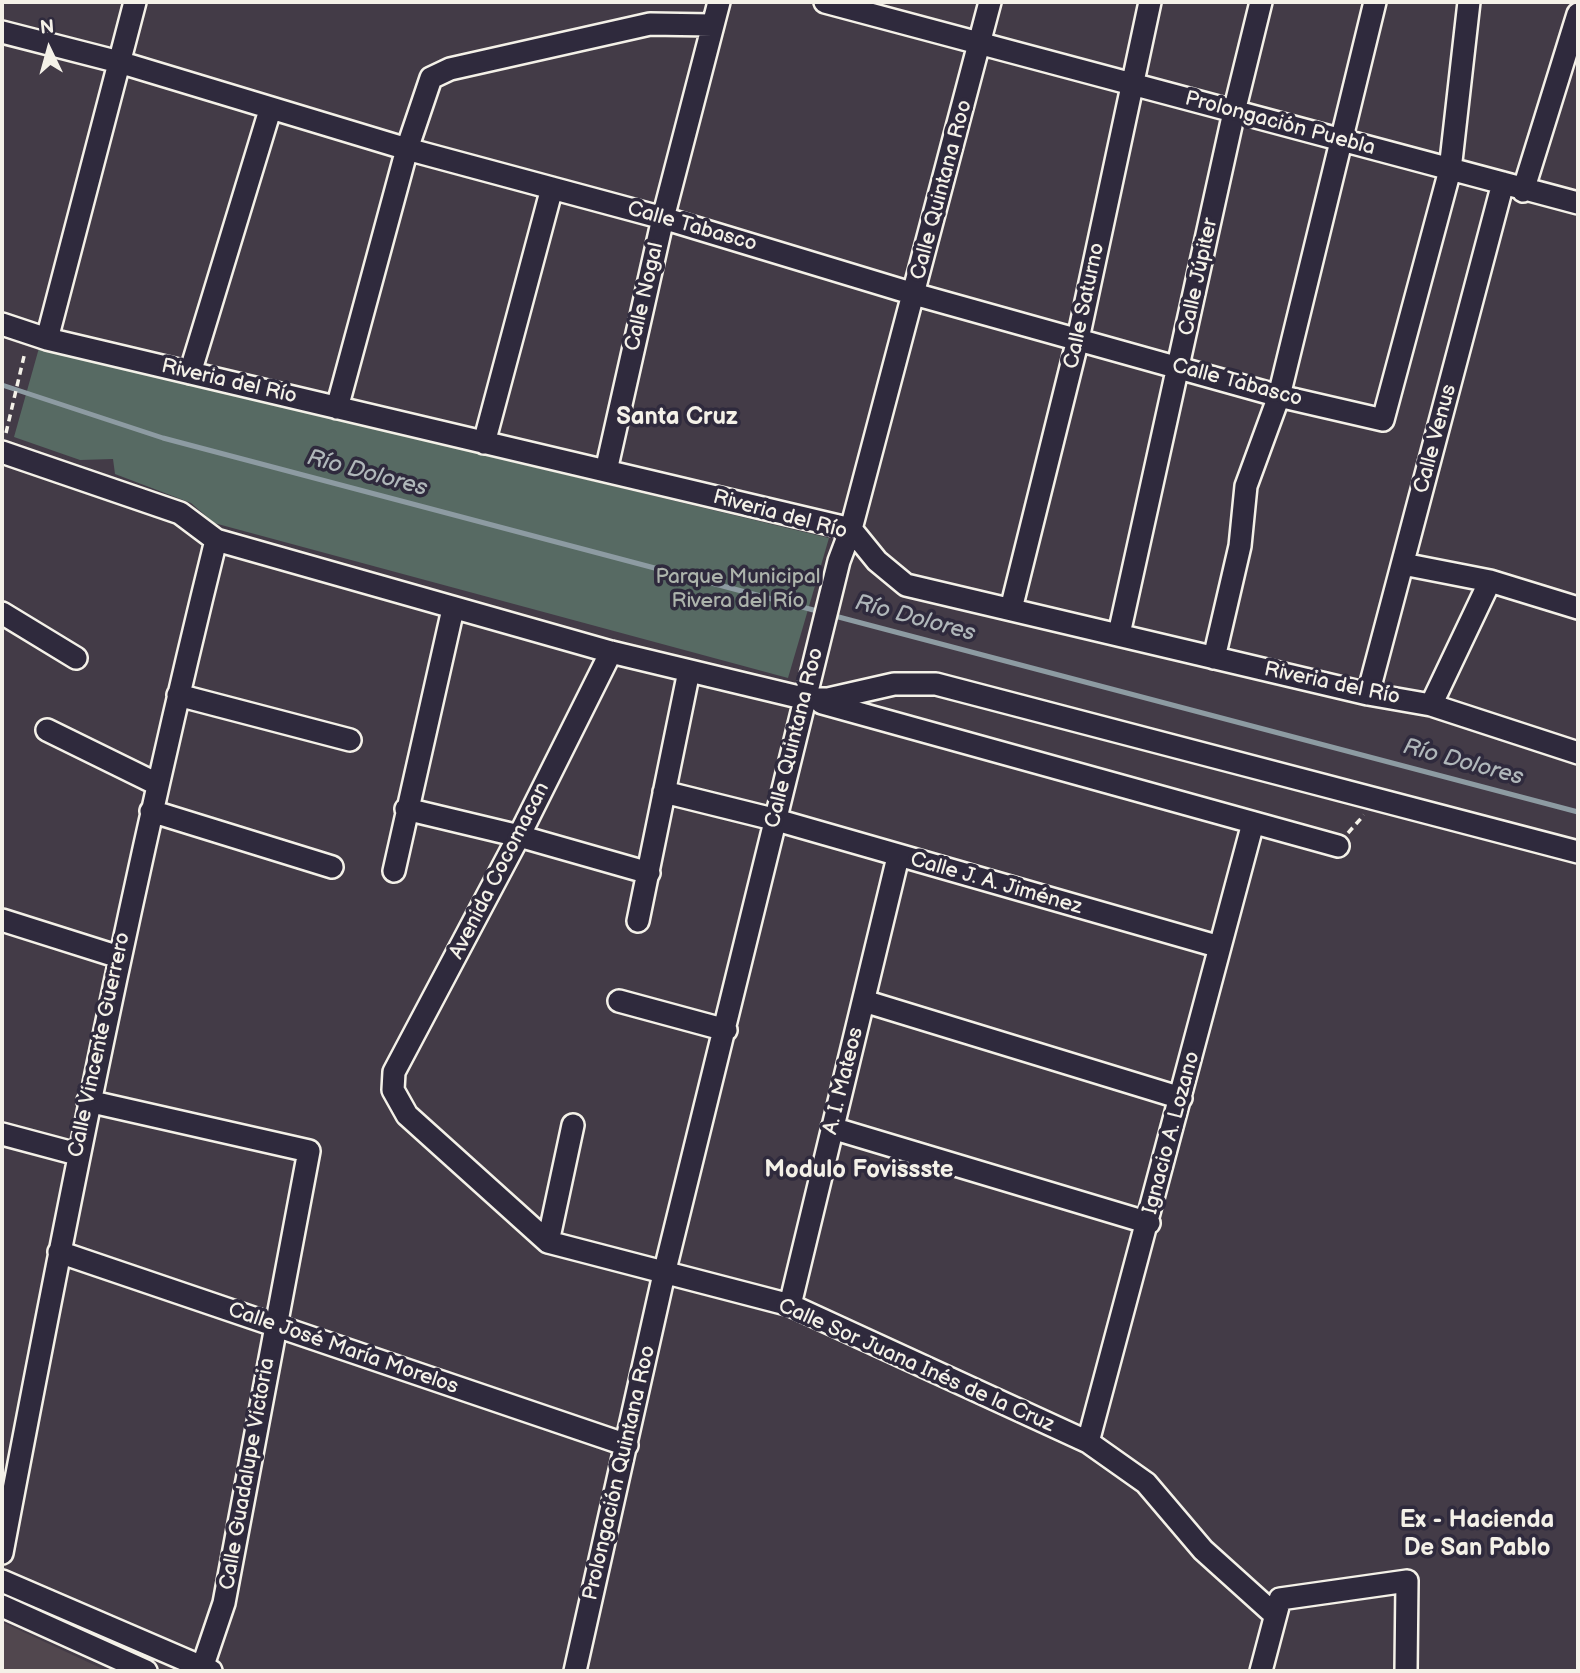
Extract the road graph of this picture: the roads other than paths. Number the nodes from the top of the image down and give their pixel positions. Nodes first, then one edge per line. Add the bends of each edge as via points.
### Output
1 (135, 2) edge
2 (719, 2) edge
3 (825, 2) edge
4 (990, 2) edge
5 (1150, 2) edge
6 (1262, 2) edge
7 (1375, 2) edge
8 (1469, 2) edge
9 (1578, 13) edge
10 (712, 25) junction
11 (2, 32) edge
12 (981, 43) junction
13 (120, 62) junction
14 (1132, 83) junction
15 (270, 110) junction
16 (1234, 112) junction
17 (1342, 141) junction
18 (407, 149) junction
19 (1450, 170) junction
20 (1503, 183) junction
21 (552, 188) junction
22 (1523, 191) junction
23 (1578, 203) edge
24 (663, 218) junction
25 (914, 294) junction
26 (2, 324) edge
27 (47, 339) junction
28 (1079, 339) junction
29 (1180, 368) junction
30 (190, 373) junction
31 (1279, 396) junction
32 (337, 408) junction
33 (4, 443) edge
34 (484, 443) junction
35 (606, 471) junction
36 (851, 529) junction
37 (216, 540) junction
38 (1403, 564) junction
39 (1490, 582) junction
40 (1578, 608) edge
41 (453, 609) junction
42 (1011, 609) junction
43 (2, 613) edge
44 (1119, 634) junction
45 (611, 652) junction
46 (76, 658) dead end
47 (1214, 658) junction
48 (689, 671) junction
49 (1368, 694) junction
50 (178, 695) junction
51 (807, 698) junction
52 (1431, 705) junction
53 (47, 730) dead end
54 (350, 740) dead end
55 (1578, 753) edge
56 (158, 784) junction
57 (664, 792) junction
58 (406, 809) junction
59 (151, 811) junction
60 (773, 819) junction
61 (1253, 824) junction
62 (519, 836) junction
63 (1338, 846) road end
64 (1578, 852) edge
65 (898, 857) junction
66 (332, 867) dead end
67 (394, 872) dead end
68 (649, 873) junction
69 (2, 920) edge
70 (638, 921) dead end
71 (1220, 947) junction
72 (119, 957) junction
73 (619, 1001) dead end
74 (864, 1001) junction
75 (726, 1030) junction
76 (393, 1090) joint
77 (1181, 1098) junction
78 (88, 1101) junction
79 (573, 1125) dead end
80 (832, 1128) junction
81 (2, 1134) edge
82 (77, 1154) junction
83 (1149, 1223) junction
84 (548, 1242) junction
85 (59, 1252) junction
86 (664, 1274) junction
87 (790, 1306) junction
88 (275, 1326) junction
89 (1088, 1443) junction
90 (628, 1445) junction
91 (2, 1553) edge
92 (2, 1581) edge
93 (2, 1606) edge
94 (1277, 1607) junction
95 (119, 1666) edge
96 (205, 1670) edge
97 (146, 1671) edge
98 (575, 1671) edge
99 (1261, 1671) edge
100 (1406, 1671) edge

1 - 13 street
2 - 10 street, Calle Nogal
3 - 12 street, Prolongación Puebla
4 - 12 street, Calle Quintana Roo
5 - 14 street, Calle Saturno
6 - 16 street, Calle Júpiter
7 - 17 street
8 - 19 street
9 - 22 street
10 - 18 street via 650,24 450,69 431,78
10 - 24 street, Calle Nogal
11 - 13 street, Calle Tabasco
12 - 14 street, Prolongación Puebla
12 - 25 street, Calle Quintana Roo
13 - 15 street, Calle Tabasco
13 - 27 street
14 - 16 street, Prolongación Puebla
14 - 28 street, Calle Saturno
15 - 18 street, Calle Tabasco
15 - 30 street
16 - 17 street, Prolongación Puebla
16 - 29 street, Calle Júpiter
17 - 19 street, Prolongación Puebla
17 - 31 street
18 - 21 street, Calle Tabasco
18 - 32 street
19 - 20 street, Prolongación Puebla
19 - 31 street, Calle Tabasco via 1383,420
20 - 22 street, Prolongación Puebla
20 - 38 street, Calle Venus
21 - 24 street, Calle Tabasco
21 - 34 street
22 - 23 street, Prolongación Puebla
24 - 25 street, Calle Tabasco
24 - 35 street, Calle Nogal
25 - 28 street, Calle Tabasco
25 - 36 street, Calle Quintana Roo
26 - 27 street, Riveria del Río
27 - 30 street, Riveria del Río
28 - 29 street, Calle Tabasco
28 - 42 street, Calle Saturno
29 - 31 street, Calle Tabasco
29 - 44 street, Calle Júpiter
30 - 32 street, Riveria del Río
31 - 47 street via 1246,486 1240,546
32 - 34 street, Riveria del Río
33 - 37 street via 180,513
34 - 35 street, Riveria del Río
35 - 36 street, Riveria del Río
36 - 42 street, Riveria del Río via 877,561 906,585
36 - 51 street, Calle Quintana Roo via 839,561
37 - 41 street
37 - 50 street, Calle Vincente Guerrero
38 - 39 street
38 - 49 street, Calle Venus
39 - 40 street
39 - 52 street
41 - 45 street
41 - 58 street
42 - 44 street, Riveria del Río
43 - 46 street
44 - 47 street, Riveria del Río
45 - 48 street
45 - 62 street, Avenida Cocomacan
47 - 49 street, Riveria del Río
48 - 51 street
48 - 57 street
49 - 52 street, Riveria del Río
50 - 54 street
50 - 56 street, Calle Vincente Guerrero
51 - 60 street, Calle Quintana Roo
51 - 61 street
51 - 64 street via 828,699 894,684 936,684
52 - 55 street, Riveria del Río
53 - 56 street
56 - 59 street, Calle Vincente Guerrero
57 - 60 street, Calle J. A. Jiménez
57 - 68 street
58 - 62 street
58 - 67 street
59 - 66 street
59 - 72 street, Calle Vincente Guerrero
60 - 65 street, Calle J. A. Jiménez
60 - 75 street, Calle Quintana Roo
61 - 63 street
61 - 71 street, Ignacio A. Lozano
62 - 68 street
62 - 76 street, Avenida Cocomacan via 394,1072
65 - 71 street, Calle J. A. Jiménez
65 - 74 street, A. I. Mateos
68 - 70 street
69 - 72 street
71 - 77 street, Ignacio A. Lozano
72 - 78 street, Calle Vincente Guerrero
73 - 75 street
74 - 77 street
74 - 80 street, A. I. Mateos
75 - 86 street, Calle Quintana Roo
76 - 84 street, Calle Sor Juana Inés de la Cruz via 407,1115
77 - 83 street, Ignacio A. Lozano
78 - 82 street, Calle Vincente Guerrero
78 - 88 street, Calle Guadalupe Victoria via 309,1151
79 - 84 street
80 - 83 street
80 - 87 street, A. I. Mateos
81 - 82 street
82 - 85 street, Calle Vincente Guerrero
83 - 89 street, Ignacio A. Lozano
84 - 86 street, Calle Sor Juana Inés de la Cruz
85 - 88 street, Calle José María Morelos
85 - 91 street, Calle Vincente Guerrero
86 - 87 street, Calle Sor Juana Inés de la Cruz
86 - 90 street, Prolongación Quintana Roo
87 - 89 street, Calle Sor Juana Inés de la Cruz
88 - 90 street, Calle José María Morelos
88 - 96 street, Calle Guadalupe Victoria via 224,1603
89 - 94 street, Calle Sor Juana Inés de la Cruz via 1146,1483 1203,1550
90 - 98 street, Prolongación Quintana Roo
92 - 96 street
93 - 95 street
94 - 99 street
94 - 100 street via 1407,1581
95 - 97 street

